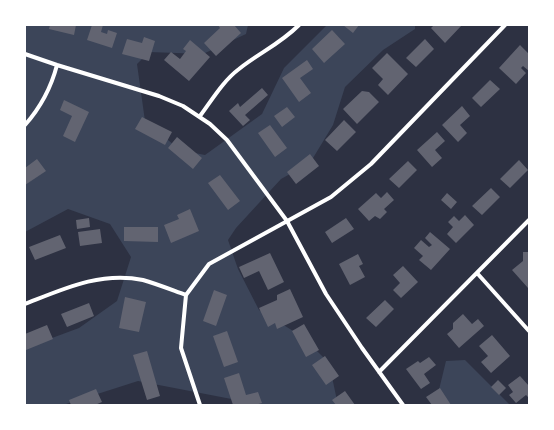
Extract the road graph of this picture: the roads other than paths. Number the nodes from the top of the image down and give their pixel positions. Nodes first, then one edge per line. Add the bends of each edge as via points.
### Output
1 (299, 25) edge
2 (505, 25) edge
3 (25, 54) edge
4 (57, 65) junction
5 (200, 116) junction
6 (25, 125) edge
7 (286, 220) junction
8 (529, 220) edge
9 (477, 273) junction
10 (186, 295) junction
11 (25, 304) edge
12 (529, 331) edge
13 (379, 372) junction
14 (200, 405) edge
15 (403, 405) edge

1 - 5 street via 228,79
2 - 7 street via 371,164 331,197
3 - 4 street
4 - 5 street via 159,96
4 - 6 street via 43,101
5 - 7 street via 227,140
7 - 10 street via 209,264
7 - 13 street via 326,294
8 - 9 street
9 - 12 street
9 - 13 street
10 - 11 street via 144,280 111,278 79,283
10 - 14 street via 181,348
13 - 15 street

